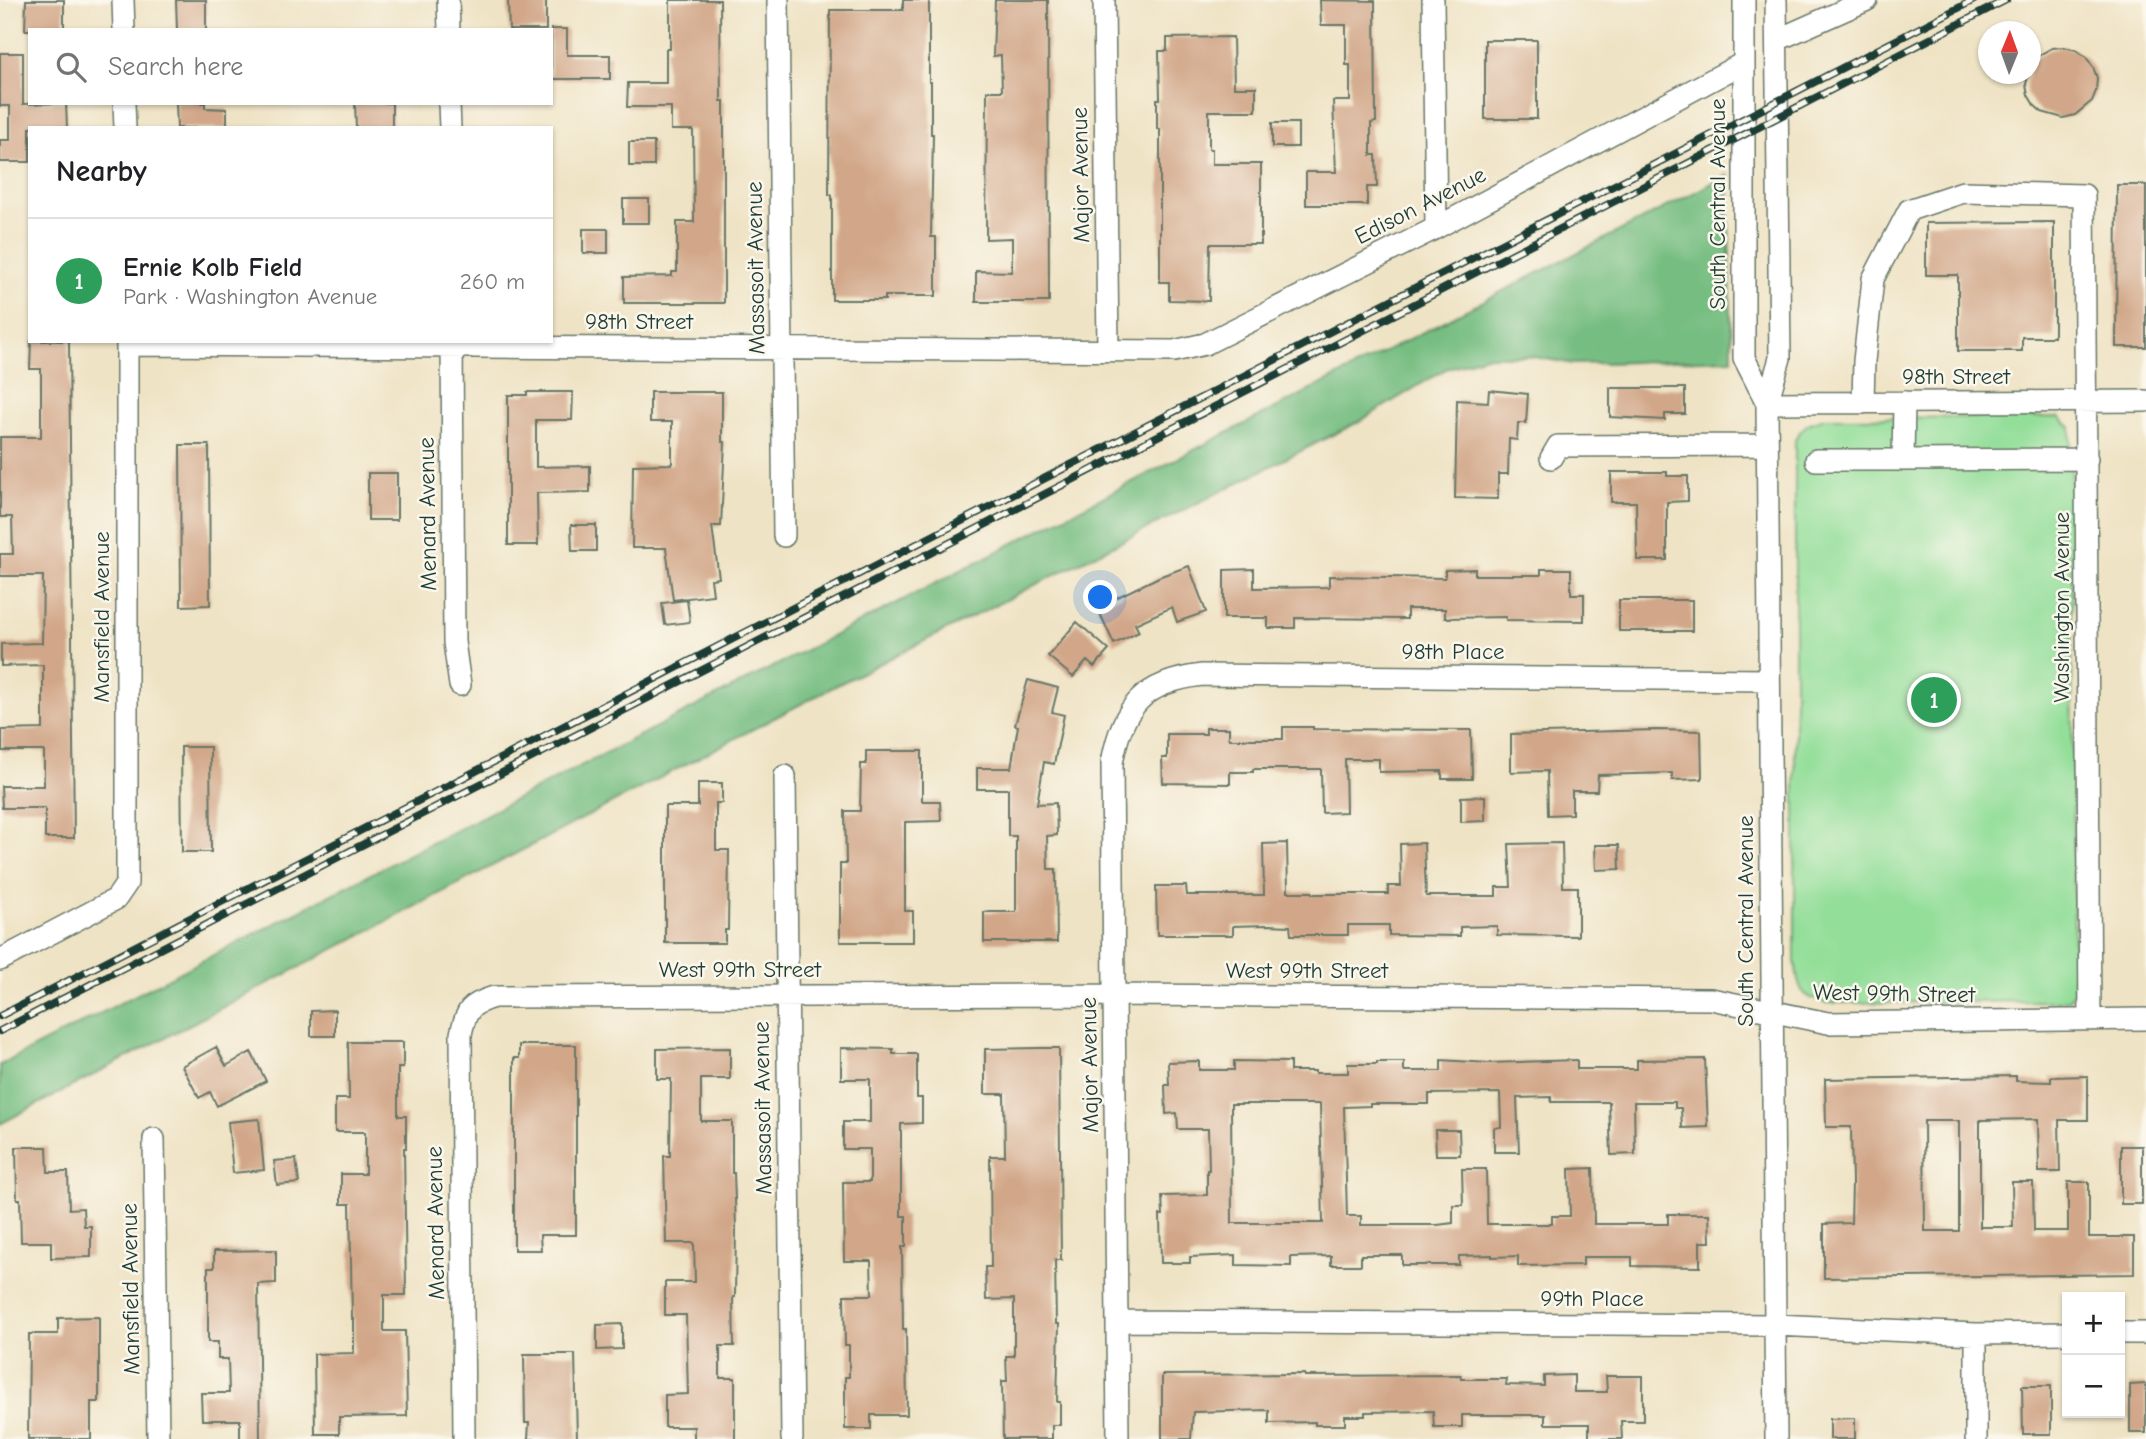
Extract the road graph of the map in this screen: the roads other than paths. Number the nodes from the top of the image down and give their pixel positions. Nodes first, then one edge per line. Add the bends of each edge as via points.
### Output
1 (123, 0) edge
2 (448, 0) edge
3 (778, 0) edge
4 (1104, 0) edge
5 (1433, 0) edge
6 (1744, 0) edge
7 (1776, 0) edge
8 (1867, 0) edge
9 (124, 28) edge
10 (449, 28) edge
11 (1777, 40) junction
12 (1743, 63) junction
13 (124, 105) edge
14 (449, 105) edge
15 (125, 126) edge
16 (450, 126) edge
17 (1436, 228) junction
18 (127, 343) edge
19 (452, 344) edge
20 (782, 348) junction
21 (1108, 349) junction
22 (2086, 401) junction
23 (2146, 401) edge
24 (1904, 402) junction
25 (1767, 403) junction
26 (1863, 403) junction
27 (1767, 445) junction
28 (1551, 458) dead end
29 (2087, 459) junction
30 (1816, 460) dead end
31 (1903, 460) junction
32 (784, 536) dead end
33 (1769, 680) junction
34 (460, 685) dead end
35 (1141, 697) joint
36 (785, 776) dead end
37 (0, 960) edge
38 (1115, 995) junction
39 (787, 996) junction
40 (469, 1008) joint
41 (1772, 1012) junction
42 (2146, 1018) edge
43 (2090, 1019) junction
44 (154, 1139) dead end
45 (1117, 1321) junction
46 (1775, 1325) junction
47 (2146, 1332) edge
48 (2062, 1333) edge
49 (2125, 1333) edge
50 (1976, 1334) junction
51 (158, 1439) edge
52 (464, 1439) edge
53 (792, 1439) edge
54 (1118, 1439) edge
55 (1776, 1439) edge
56 (1976, 1439) edge

1 - 9 street
2 - 10 street
3 - 20 street, Massasoit Avenue
4 - 21 street, Major Avenue
5 - 17 street
6 - 12 street, South Central Avenue
7 - 11 street, South Central Avenue
8 - 11 street
11 - 25 street, South Central Avenue via 1780,358
12 - 17 street, Edison Avenue
12 - 25 street, South Central Avenue via 1744,358
13 - 15 street
14 - 16 street
17 - 21 street, Edison Avenue via 1205,344 1174,351
18 - 19 street, 98th Street
18 - 37 street, Mansfield Avenue via 128,874 116,899
19 - 20 street, 98th Street
19 - 34 street, Menard Avenue via 454,642
20 - 21 street, 98th Street
20 - 32 street, Massasoit Avenue
22 - 23 street, 98th Street
22 - 24 street, 98th Street
22 - 26 street, Washington Avenue via 2084,195 1963,192 1909,209 1873,279
22 - 29 street, Washington Avenue
24 - 26 street, 98th Street
24 - 31 street
25 - 26 street, 98th Street
25 - 27 street, South Central Avenue
27 - 28 street via 1558,446
27 - 33 street, South Central Avenue
29 - 31 street
29 - 43 street, Washington Avenue
30 - 31 street
33 - 35 street, 98th Place via 1202,675 1167,681
33 - 41 street, South Central Avenue
35 - 38 street, Major Avenue via 1124,720 1112,763
36 - 39 street, Massasoit Avenue
38 - 39 street, West 99th Street
38 - 41 street, West 99th Street via 1711,999
38 - 45 street, Major Avenue
39 - 40 street, West 99th Street via 511,995
39 - 53 street, Massasoit Avenue
40 - 52 street, Menard Avenue via 460,1051
41 - 43 street, West 99th Street via 1828,1023
41 - 46 street, South Central Avenue
42 - 43 street, West 99th Street
44 - 51 street, Mansfield Avenue
45 - 46 street, 99th Place
45 - 54 street, Major Avenue
46 - 50 street, 99th Place
46 - 55 street, South Central Avenue
47 - 49 street
48 - 50 street, 99th Place
50 - 56 street

